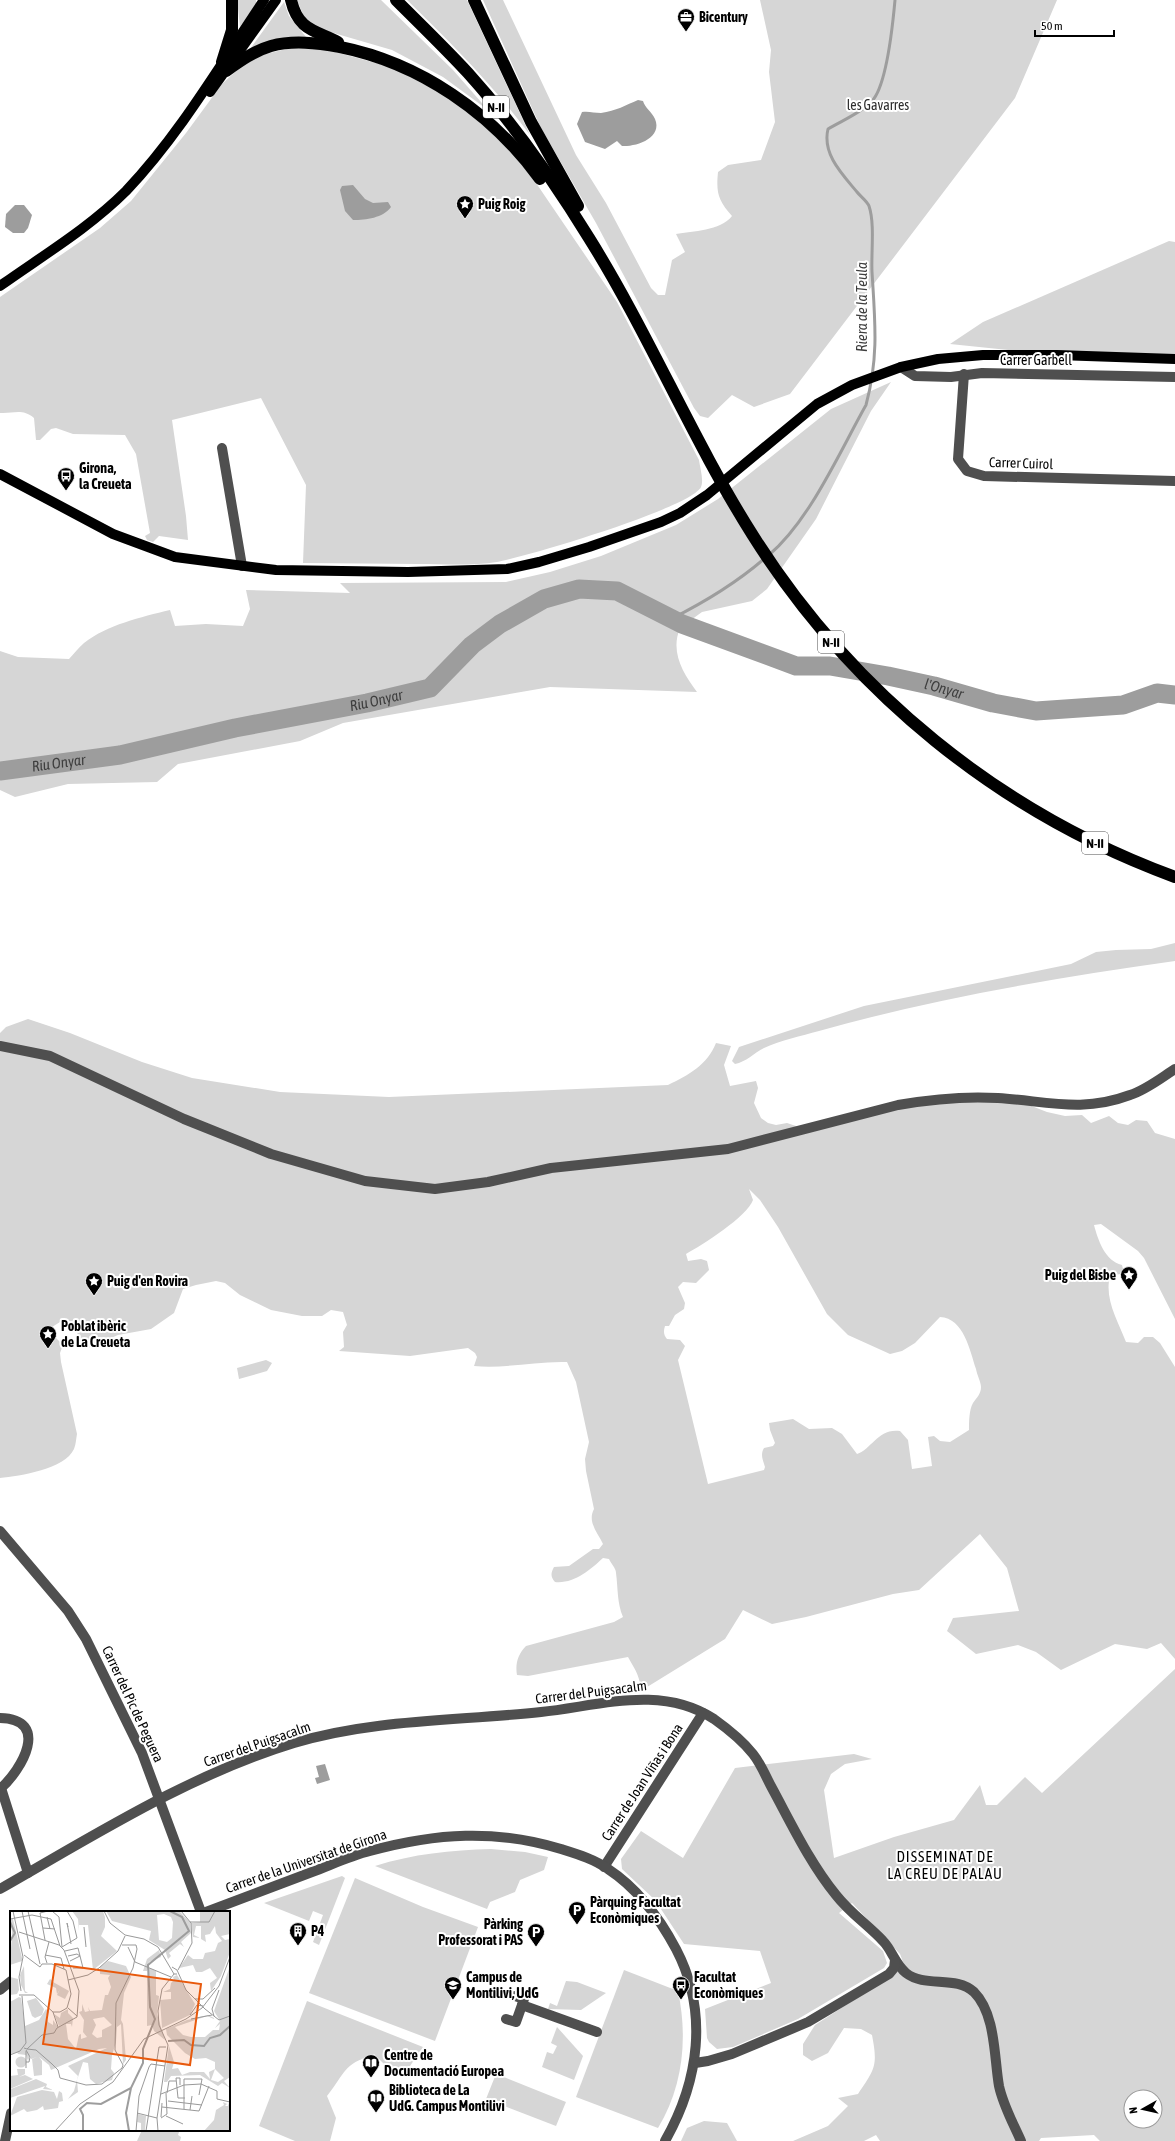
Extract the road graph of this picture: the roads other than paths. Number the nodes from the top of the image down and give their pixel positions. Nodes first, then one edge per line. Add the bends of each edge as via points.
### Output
1 (232, 0) edge
2 (264, 0) edge
3 (276, 0) edge
4 (291, 0) edge
5 (396, 0) edge
6 (474, 0) edge
7 (355, 50) junction
8 (224, 66) junction
9 (581, 225) junction
10 (596, 250) junction
11 (0, 286) edge
12 (1175, 359) edge
13 (901, 367) junction
14 (964, 374) junction
15 (1175, 377) edge
16 (222, 448) dead end
17 (0, 474) edge
18 (1175, 481) edge
19 (242, 566) junction
20 (1175, 877) edge
21 (0, 1046) edge
22 (1175, 1070) edge
23 (0, 1531) edge
24 (703, 1713) junction
25 (0, 1718) edge
26 (1, 1788) edge
27 (160, 1801) junction
28 (604, 1867) junction
29 (28, 1873) junction
30 (0, 1889) edge
31 (201, 1911) edge
32 (209, 1911) edge
33 (895, 1960) junction
34 (10, 1982) edge
35 (0, 1990) edge
36 (515, 1996) dead end
37 (522, 2005) junction
38 (506, 2019) dead end
39 (597, 2032) dead end
40 (695, 2062) junction
41 (10, 2118) edge
42 (5, 2141) edge
43 (666, 2141) edge
44 (1021, 2141) edge

1 - 8 highway via 232,30
2 - 8 main road
3 - 8 main road
4 - 7 highway via 298,19 310,31
5 - 9 highway, N-II via 449,53 493,103
6 - 10 highway via 542,145 583,216
7 - 8 highway via 311,43 277,45
7 - 9 highway via 399,65 472,108 509,141 559,206
8 - 11 main road via 145,170 108,208
9 - 10 highway, N-II
10 - 20 highway, N-II via 631,309 697,437 751,533 794,596 844,657 895,708 958,760 1084,838
12 - 13 main road via 983,355 938,359
13 - 14 street, Carrer Garbell via 915,376 951,377
13 - 19 main road via 852,385 817,404 707,495 680,513 661,522 539,562 507,569 408,572 276,570
14 - 15 street, Carrer Garbell via 1113,374
14 - 18 street, Carrer Cuirol via 958,459 968,471 984,476
16 - 19 street
17 - 19 main road via 113,534 146,548 175,557
21 - 22 street via 50,1056 184,1119 271,1154 365,1181 435,1189 488,1182 551,1168 728,1149 925,1100 998,1098 1067,1106 1104,1102 1131,1095
23 - 27 street, Carrer del Pic de Peguera via 68,1611 86,1639 142,1753
24 - 27 street, Carrer del Puigsacalm via 658,1699 633,1699 542,1712 389,1725 336,1733 294,1743 213,1774
24 - 28 street, Carrer de Joan Viñas i Bona
24 - 33 street, Carrer del Puigsacalm via 735,1735 754,1755 813,1864 853,1914 883,1940 893,1952
25 - 26 street via 21,1724 30,1740 24,1757
26 - 29 street
27 - 29 street, Carrer del Puigsacalm via 129,1815
27 - 31 street, Carrer del Pic de Peguera
28 - 32 street, Carrer de la Universitat de Girona via 580,1855 505,1836 430,1838 368,1851
28 - 40 street, Carrer de la Universitat de Girona via 629,1886 646,1905 666,1930 682,1959 690,1985 694,2015
29 - 30 street, Carrer del Puigsacalm
33 - 40 street via 894,1968 889,1974 820,2016 732,2054
33 - 44 street, Carrer del Puigsacalm via 906,1973 921,1980 959,1984 973,1990 984,2005 995,2047 999,2087
34 - 35 street
36 - 37 street via 524,1999
37 - 38 street via 516,2022
37 - 39 street
40 - 43 street, Carrer de la Universitat de Girona via 684,2100
41 - 42 street

